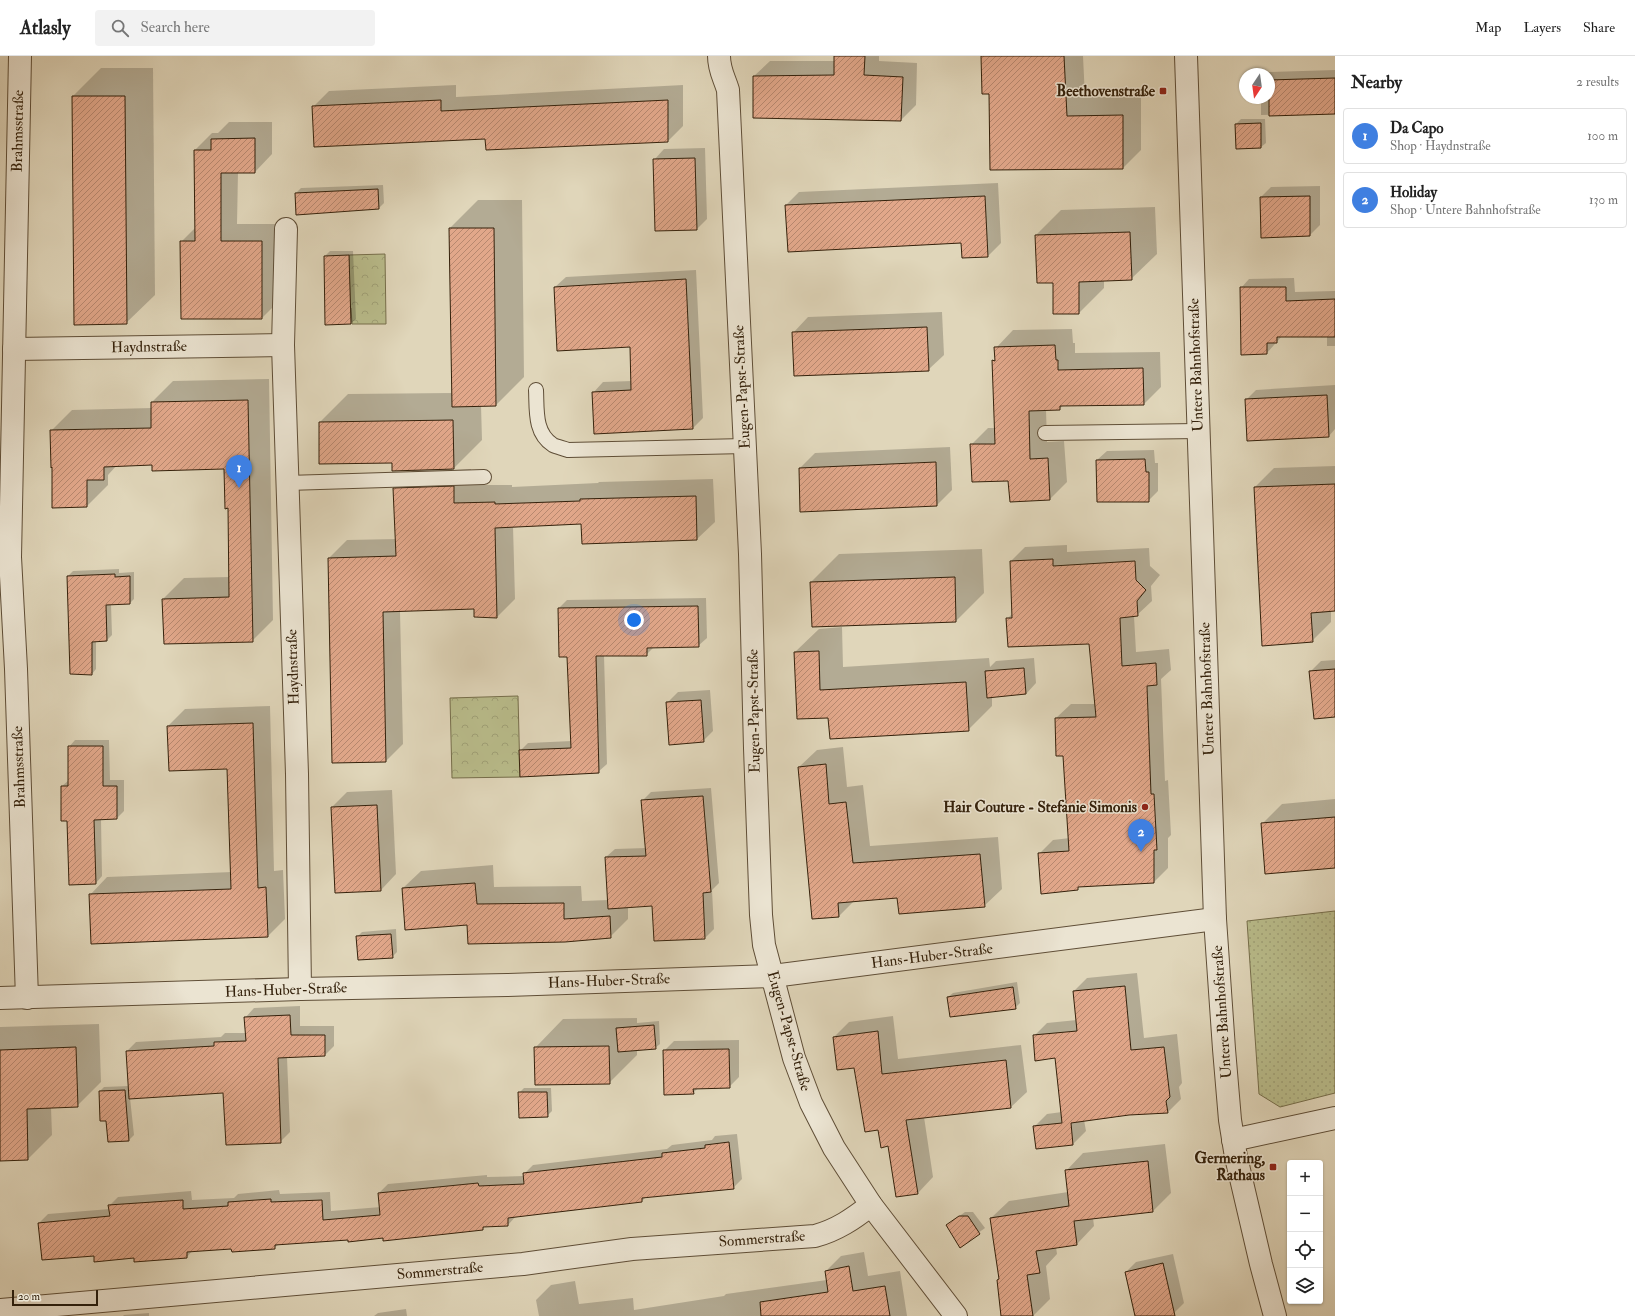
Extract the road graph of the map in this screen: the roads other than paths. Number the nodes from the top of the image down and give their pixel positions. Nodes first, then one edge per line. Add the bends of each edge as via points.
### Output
1 (20, 56) edge
2 (719, 56) edge
3 (1186, 56) edge
4 (286, 229) dead end
5 (283, 345) junction
6 (14, 349) junction
7 (536, 390) dead end
8 (1198, 431) junction
9 (1045, 433) dead end
10 (745, 446) junction
11 (484, 477) dead end
12 (287, 483) junction
13 (1215, 919) junction
14 (773, 976) junction
15 (300, 989) junction
16 (0, 998) edge
17 (27, 998) junction
18 (1335, 1118) edge
19 (1233, 1140) junction
20 (871, 1205) junction
21 (0, 1310) edge
22 (956, 1316) edge
23 (1275, 1316) edge

1 - 6 street, Brahmsstraße
2 - 10 street, Eugen-Papst-Straße via 719,67 728,90
3 - 8 street, Untere Bahnhofstraße
4 - 5 street, Haydnstraße
5 - 6 street, Haydnstraße
5 - 12 street, Haydnstraße
6 - 17 street, Brahmsstraße via 10,557
7 - 10 lane via 539,427 545,438 553,445 568,450
8 - 9 lane
8 - 13 street, Untere Bahnhofstraße
10 - 14 street, Eugen-Papst-Straße via 761,915 764,944
11 - 12 lane
12 - 15 street, Haydnstraße via 297,780
13 - 14 street, Hans-Huber-Straße
13 - 19 street, Untere Bahnhofstraße
14 - 15 street, Hans-Huber-Straße
14 - 20 street, Eugen-Papst-Straße via 787,1036 811,1103 834,1148
15 - 17 street, Hans-Huber-Straße
16 - 17 street, Hans-Huber-Straße
18 - 19 street
19 - 23 street, Untere Bahnhofstraße via 1247,1210
20 - 21 street, Sommerstraße via 849,1222 815,1236 632,1249 523,1264
20 - 22 street, Eugen-Papst-Straße

